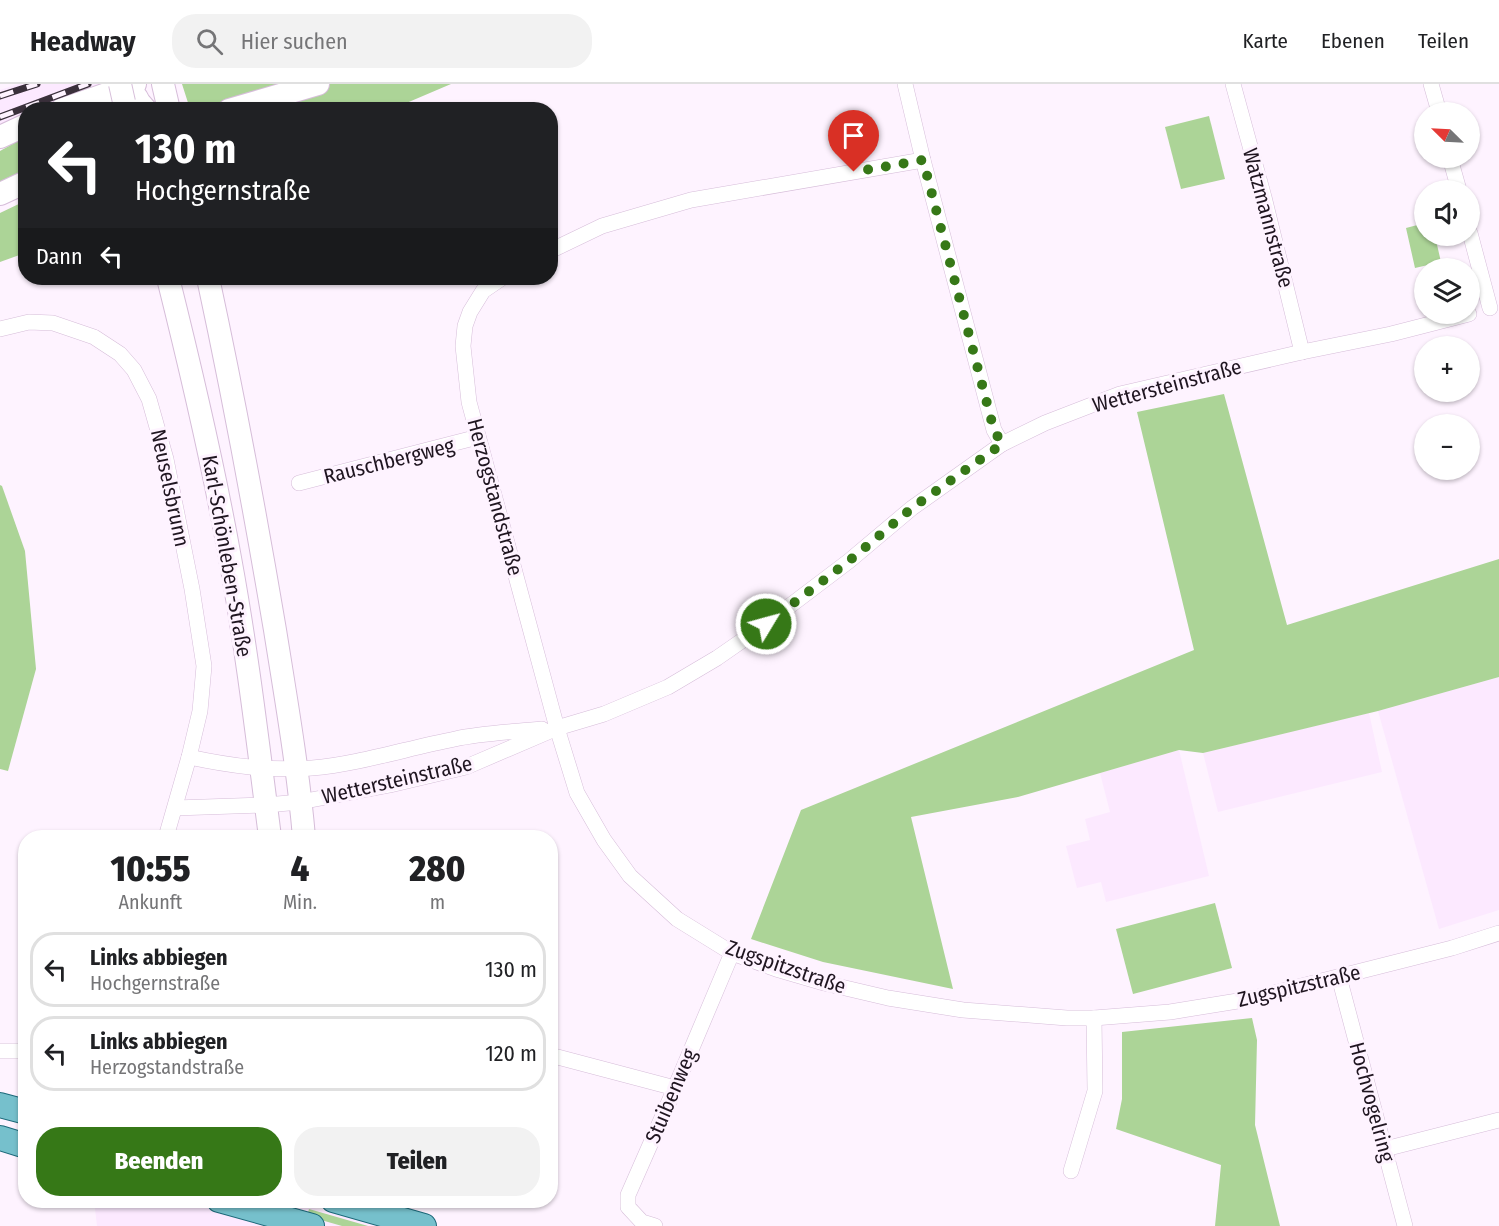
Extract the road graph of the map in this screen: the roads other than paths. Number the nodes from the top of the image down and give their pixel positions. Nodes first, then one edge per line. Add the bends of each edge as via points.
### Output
1 (318, 84) edge
2 (906, 84) edge
3 (1233, 84) edge
4 (1431, 84) edge
5 (131, 96) edge
6 (81, 102) edge
7 (256, 102) edge
8 (1436, 102) edge
9 (18, 128) edge
10 (0, 136) edge
11 (923, 160) junction
12 (18, 186) edge
13 (0, 194) edge
14 (1474, 246) edge
15 (558, 247) edge
16 (170, 285) edge
17 (209, 285) edge
18 (492, 285) edge
19 (1494, 307) edge
20 (1429, 324) edge
21 (0, 329) edge
22 (1302, 352) junction
23 (478, 437) junction
24 (1002, 444) junction
25 (299, 483) dead end
26 (557, 728) junction
27 (189, 757) junction
28 (262, 768) junction
29 (295, 769) junction
30 (300, 802) junction
31 (266, 805) junction
32 (175, 808) junction
33 (168, 830) edge
34 (269, 830) edge
35 (303, 830) edge
36 (1499, 933) edge
37 (732, 953) junction
38 (1339, 977) junction
39 (1094, 1018) junction
40 (0, 1051) edge
41 (18, 1051) edge
42 (558, 1057) edge
43 (675, 1088) junction
44 (0, 1105) edge
45 (18, 1110) edge
46 (1499, 1120) edge
47 (0, 1138) edge
48 (18, 1144) edge
49 (1385, 1149) junction
50 (1071, 1171) dead end
51 (360, 1208) edge
52 (381, 1208) edge
53 (253, 1209) edge
54 (394, 1218) junction
55 (312, 1226) edge
56 (424, 1226) edge
57 (655, 1226) edge
58 (1405, 1226) edge

1 - 7 main road
2 - 11 street
3 - 22 street, Watzmannstraße
4 - 8 street
5 - 6 main road
9 - 10 main road
11 - 15 street via 691,200 603,226
11 - 24 street via 994,430
12 - 13 main road
14 - 19 street
16 - 28 main road, Karl-Schönleben-Straße via 230,558
17 - 29 main road, Karl-Schönleben-Straße via 264,565
18 - 23 street, Herzogstandstraße via 483,291 470,312 463,346 469,402
20 - 22 street, Wettersteinstraße
21 - 27 street, Neuselsbrunn via 29,322 53,323 94,337 120,354 134,370 149,399 166,459 204,666 200,711
22 - 24 street, Wettersteinstraße via 1120,394
23 - 25 street, Rauschbergweg
23 - 26 street, Herzogstandstraße
24 - 26 street, Wettersteinstraße via 717,658 645,698
26 - 29 street, Wettersteinstraße via 458,738 339,764
26 - 30 street, Wettersteinstraße via 466,767
26 - 37 street, Zugspitzstraße via 577,793 630,876 677,919
27 - 28 street
27 - 32 street, Neuselsbrunn
28 - 29 street, Wettersteinstraße
28 - 31 main road, Karl-Schönleben-Straße
29 - 30 main road, Karl-Schönleben-Straße
30 - 31 street, Wettersteinstraße
30 - 35 main road, Karl-Schönleben-Straße
31 - 32 street
31 - 34 main road, Karl-Schönleben-Straße
32 - 33 street, Neuselsbrunn
36 - 38 street, Zugspitzstraße
37 - 39 street, Zugspitzstraße via 824,983 888,998 963,1011
37 - 43 street, Stuibenweg
38 - 39 street, Zugspitzstraße via 1235,1002
38 - 49 street, Hochvogelring
39 - 50 street via 1095,1091
40 - 41 street
42 - 43 street
43 - 57 street, Stuibenweg via 628,1195 628,1207 642,1222
44 - 45 main road
46 - 49 street
47 - 48 main road
49 - 58 street, Hochvogelring
51 - 54 main road
52 - 54 main road
53 - 55 main road
54 - 56 main road

